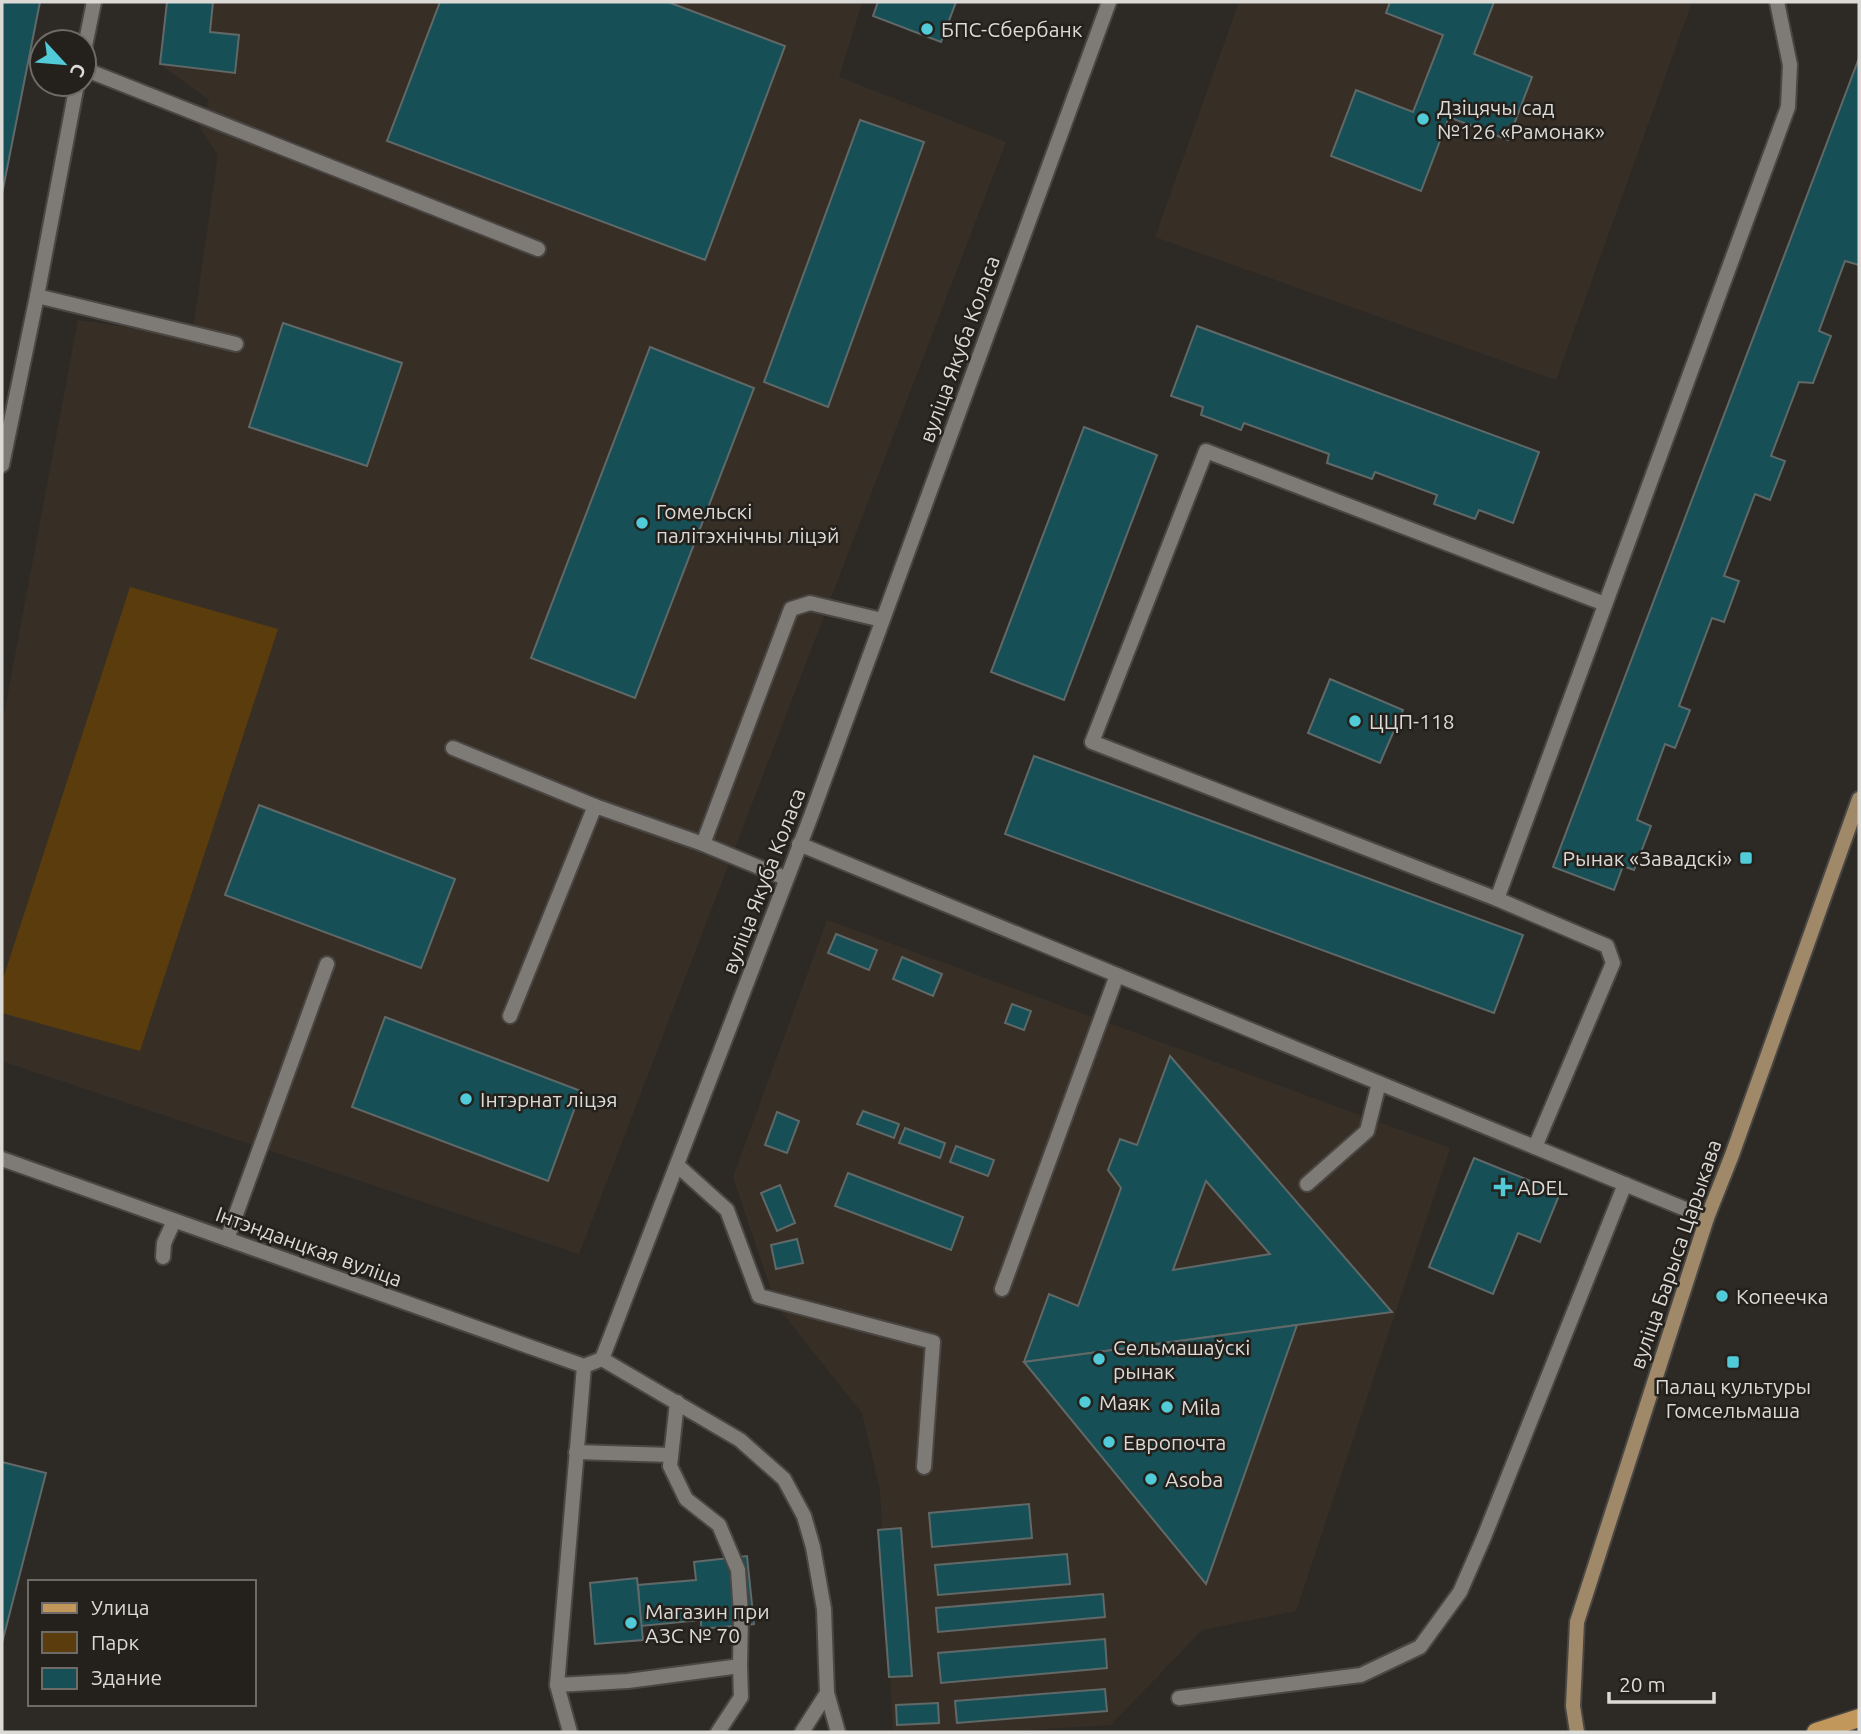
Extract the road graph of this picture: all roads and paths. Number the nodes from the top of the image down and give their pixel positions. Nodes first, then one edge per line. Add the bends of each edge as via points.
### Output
1 (94, 2) edge
2 (1109, 2) edge
3 (1777, 2) edge
4 (89, 28) edge
5 (98, 75) edge
6 (75, 98) edge
7 (538, 249) dead end
8 (37, 296) junction
9 (236, 344) dead end
10 (2, 466) edge
11 (1605, 604) junction
12 (882, 620) junction
13 (453, 748) dead end
14 (1859, 799) edge
15 (595, 806) junction
16 (703, 844) junction
17 (799, 844) junction
18 (785, 878) junction
19 (1497, 899) junction
20 (327, 964) dead end
21 (1117, 975) junction
22 (510, 1016) dead end
23 (1379, 1083) junction
24 (1535, 1147) junction
25 (2, 1159) edge
26 (677, 1165) junction
27 (1307, 1184) dead end
28 (1625, 1184) junction
29 (1707, 1218) junction
30 (174, 1221) junction
31 (227, 1239) junction
32 (163, 1257) dead end
33 (1002, 1289) dead end
34 (602, 1359) junction
35 (584, 1366) junction
36 (677, 1402) junction
37 (576, 1452) junction
38 (671, 1455) junction
39 (924, 1467) dead end
40 (740, 1666) junction
41 (557, 1685) junction
42 (827, 1693) junction
43 (1179, 1698) dead end
44 (1859, 1718) edge
45 (570, 1732) edge
46 (718, 1732) edge
47 (802, 1732) edge
48 (838, 1732) edge
49 (1577, 1732) edge
50 (1816, 1732) edge

1 - 4 street
2 - 12 street, вуліца Якуба Коласа
3 - 11 street via 1790,65 1788,107
5 - 7 street
6 - 8 street
8 - 9 street
8 - 10 street
11 - 19 street
11 - 19 street via 1206,451 1092,742
12 - 16 street via 810,603 791,609
12 - 17 street, вуліца Якуба Коласа
13 - 15 street
14 - 29 main road, вуліца Барыса Царыкава
15 - 16 street
15 - 22 street
16 - 18 street
17 - 18 street, вуліца Якуба Коласа
17 - 21 street
18 - 26 street, вуліца Якуба Коласа
19 - 24 street via 1607,946 1613,963
20 - 31 street
21 - 23 street
21 - 33 street
23 - 24 street
23 - 27 street via 1367,1131
24 - 28 street
25 - 30 street, Інтэнданцкая вуліца
26 - 34 street, вуліца Якуба Коласа
26 - 39 street via 727,1210 759,1296 933,1342
28 - 29 street
28 - 43 street via 1460,1592 1420,1647 1361,1675
29 - 49 main road, вуліца Барыса Царыкава via 1577,1622 1573,1706
30 - 31 street, Інтэнданцкая вуліца
30 - 32 street
31 - 35 street, Інтэнданцкая вуліца
34 - 35 street
34 - 36 street
35 - 37 street
36 - 38 street
36 - 42 street via 740,1440 785,1479 813,1547 824,1609
37 - 38 street
37 - 41 street
38 - 40 street via 670,1466 686,1499 719,1525 738,1570
40 - 41 street
40 - 46 street via 741,1697
41 - 45 street
42 - 47 street
42 - 48 street
44 - 50 main road

